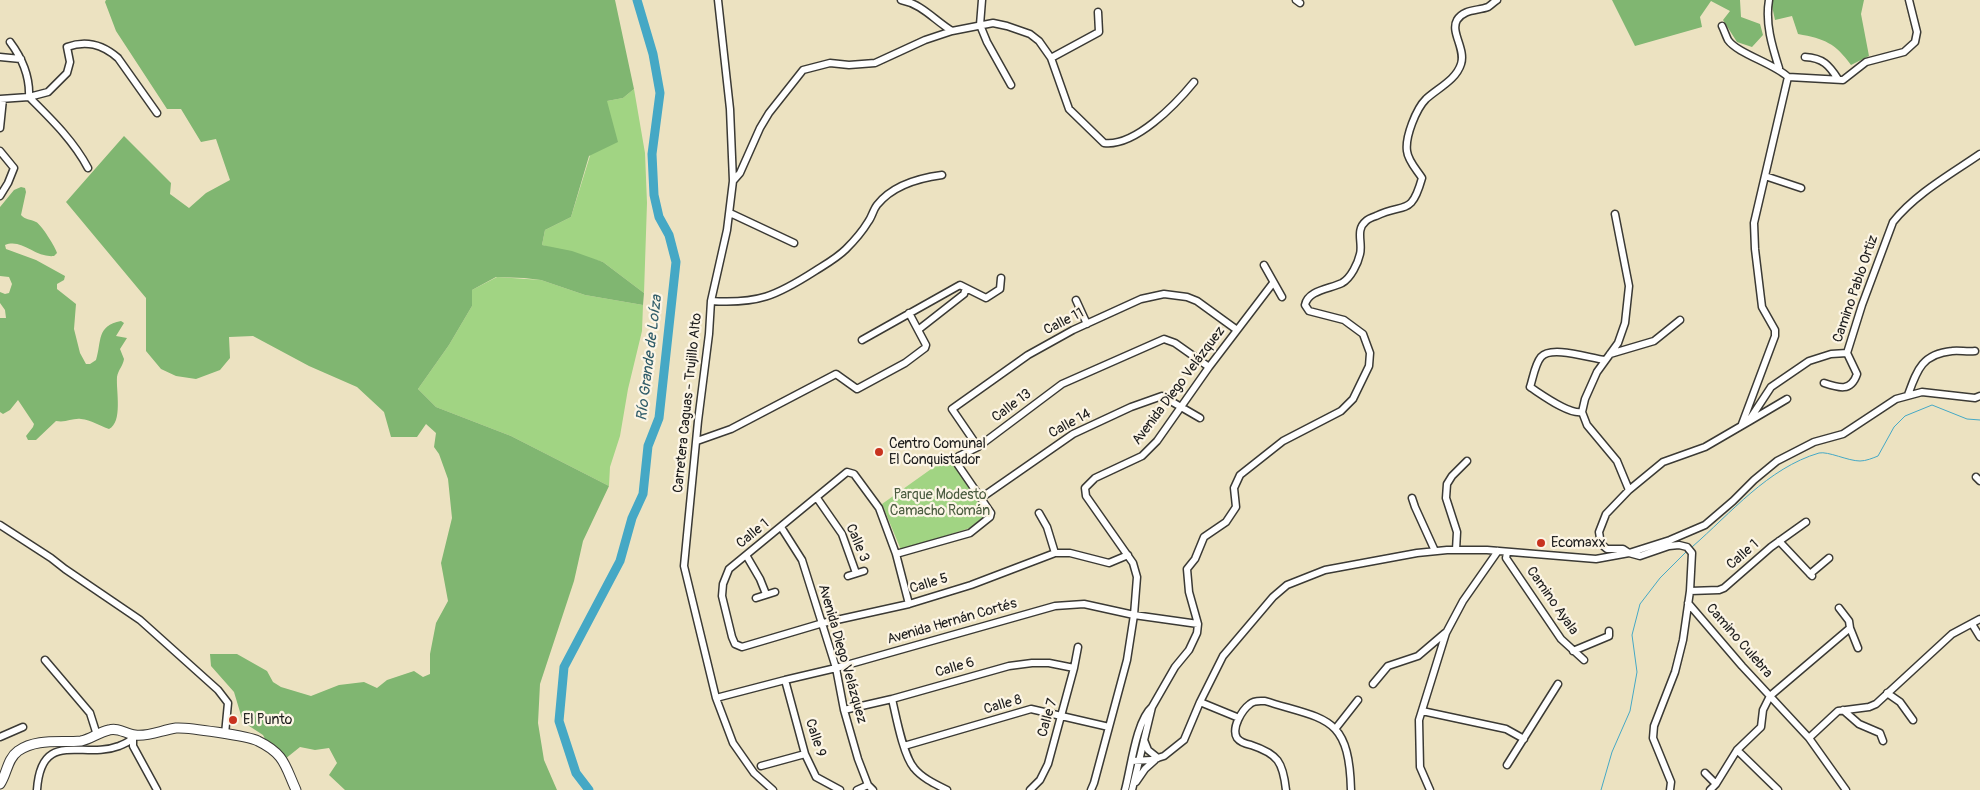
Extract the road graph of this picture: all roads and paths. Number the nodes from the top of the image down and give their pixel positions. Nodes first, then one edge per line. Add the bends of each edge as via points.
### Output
1 (718, 0) edge
2 (901, 0) edge
3 (982, 0) edge
4 (1497, 0) edge
5 (1769, 0) edge
6 (1909, 0) edge
7 (1487, 3) edge
8 (1098, 12) dead end
9 (980, 24) junction
10 (1722, 26) dead end
11 (952, 31) junction
12 (10, 42) dead end
13 (0, 57) edge
14 (1805, 57) dead end
15 (1051, 58) junction
16 (21, 59) junction
17 (1778, 68) junction
18 (1788, 77) junction
19 (1838, 79) junction
20 (1194, 82) dead end
21 (1011, 85) dead end
22 (29, 97) junction
23 (2, 99) edge
24 (157, 113) dead end
25 (0, 128) edge
26 (0, 151) edge
27 (1980, 154) edge
28 (88, 168) dead end
29 (942, 175) dead end
30 (1765, 176) junction
31 (733, 181) junction
32 (1802, 188) dead end
33 (0, 196) edge
34 (730, 213) junction
35 (1616, 214) dead end
36 (794, 243) dead end
37 (1264, 265) dead end
38 (1001, 278) dead end
39 (1273, 283) junction
40 (966, 288) junction
41 (1282, 297) dead end
42 (1076, 300) dead end
43 (711, 301) junction
44 (909, 313) junction
45 (1680, 320) dead end
46 (1087, 324) junction
47 (918, 330) junction
48 (1237, 330) junction
49 (862, 340) dead end
50 (1975, 351) dead end
51 (1847, 353) junction
52 (1610, 354) junction
53 (1605, 360) junction
54 (1208, 366) junction
55 (1824, 383) dead end
56 (1908, 395) junction
57 (1980, 396) edge
58 (1787, 399) dead end
59 (1180, 406) junction
60 (1582, 412) junction
61 (1200, 418) dead end
62 (1745, 423) junction
63 (697, 441) junction
64 (978, 447) junction
65 (1467, 460) dead end
66 (1629, 490) junction
67 (816, 498) junction
68 (981, 498) junction
69 (1412, 498) dead end
70 (1039, 514) dead end
71 (1806, 522) dead end
72 (0, 525) edge
73 (781, 527) junction
74 (1779, 541) junction
75 (1456, 550) junction
76 (1435, 551) junction
77 (1498, 552) junction
78 (1056, 553) junction
79 (1507, 553) junction
80 (1628, 553) junction
81 (896, 554) junction
82 (746, 555) junction
83 (1128, 555) junction
84 (1829, 558) dead end
85 (864, 572) dead end
86 (856, 574) junction
87 (848, 576) dead end
88 (1690, 591) junction
89 (775, 592) dead end
90 (766, 594) junction
91 (756, 598) dead end
92 (1688, 603) junction
93 (909, 604) junction
94 (1839, 608) dead end
95 (1134, 615) junction
96 (1980, 619) edge
97 (823, 623) junction
98 (1198, 624) junction
99 (1972, 624) junction
100 (1850, 628) junction
101 (1609, 631) dead end
102 (1446, 632) junction
103 (1980, 636) edge
104 (735, 644) joint
105 (1078, 647) dead end
106 (1858, 648) dead end
107 (1573, 651) junction
108 (45, 660) dead end
109 (1584, 660) dead end
110 (836, 668) junction
111 (1074, 668) junction
112 (785, 680) junction
113 (1372, 684) dead end
114 (1558, 684) dead end
115 (1887, 693) junction
116 (1770, 696) junction
117 (716, 698) junction
118 (892, 699) junction
119 (1358, 700) dead end
120 (1200, 702) junction
121 (1152, 707) junction
122 (844, 710) junction
123 (1843, 710) junction
124 (1422, 711) junction
125 (1062, 715) junction
126 (1239, 718) junction
127 (1912, 720) dead end
128 (1109, 726) junction
129 (23, 727) dead end
130 (1336, 728) junction
131 (225, 734) junction
132 (97, 735) junction
133 (0, 737) edge
134 (134, 737) junction
135 (1524, 738) junction
136 (1809, 738) junction
137 (1144, 740) junction
138 (1883, 741) dead end
139 (904, 746) junction
140 (1736, 750) junction
141 (805, 754) junction
142 (1158, 758) junction
143 (1136, 761) junction
144 (1507, 765) dead end
145 (761, 766) dead end
146 (1705, 772) dead end
147 (0, 784) edge
148 (1716, 784) junction
149 (871, 787) edge
150 (1132, 789) edge
151 (37, 790) edge
152 (157, 790) edge
153 (296, 790) edge
154 (773, 790) edge
155 (840, 790) edge
156 (857, 790) edge
157 (947, 790) edge
158 (1030, 790) edge
159 (1091, 790) edge
160 (1125, 790) edge
161 (1286, 790) edge
162 (1351, 790) edge
163 (1430, 790) edge
164 (1670, 790) edge
165 (1710, 790) edge
166 (1778, 790) edge
167 (1846, 790) edge

1 - 31 street, Carretera Caguas - Trujillo Alto via 730,109
2 - 11 street via 922,8
3 - 9 street
4 - 7 street
5 - 17 street via 1768,26
6 - 19 street via 1915,42 1904,52 1866,62 1843,80
7 - 98 street via 1464,12 1456,21 1455,31 1462,50 1461,64 1451,79 1425,100 1413,116 1406,150 1422,178 1417,195 1407,208 1365,221 1359,234 1361,253 1352,274 1344,282 1310,295 1306,302 1309,311 1344,320 1363,334 1370,353 1369,366 1353,399 1342,411 1283,441 1240,474 1234,488 1236,508 1226,522 1204,537 1187,569
8 - 15 street via 1099,32
9 - 11 street
9 - 15 street via 993,23 1030,34
9 - 21 street
10 - 17 street via 1736,48
11 - 31 street via 875,63 830,64 803,70 760,128
12 - 16 street
13 - 16 street
14 - 19 street via 1820,58
15 - 20 street via 1069,109 1104,143 1122,141 1160,119
16 - 22 street via 30,84
17 - 18 street
18 - 19 street
18 - 30 street
22 - 23 street
22 - 24 street via 48,92 66,73 70,62 67,47 89,43 110,50 118,58
22 - 28 street via 66,135
23 - 25 street
26 - 33 street via 14,168
27 - 51 street, Camino Pablo Ortiz via 1907,207 1893,222
29 - 43 street via 911,182 890,193 846,250 785,290 766,298 731,303
30 - 32 street
30 - 62 street via 1754,223 1755,249 1762,307 1775,336
31 - 34 street, Carretera Caguas - Trujillo Alto
34 - 36 street
34 - 43 street, Carretera Caguas - Trujillo Alto
35 - 52 street via 1629,286 1625,322 1618,343
37 - 39 street
38 - 40 street via 1000,289 986,298
39 - 41 street
39 - 48 street, Avenida Diego Velázquez
40 - 44 street via 960,285
40 - 47 street via 964,294
42 - 46 street
43 - 63 street, Carretera Caguas - Trujillo Alto
44 - 47 street
44 - 49 street
45 - 52 street via 1654,341
46 - 48 street, Calle 11 via 1141,299 1164,294 1197,301
46 - 64 street, Calle 11 via 1028,355 952,410
47 - 63 street via 925,348 862,387 857,389 836,374 731,429
48 - 54 street, Avenida Diego Velázquez
50 - 56 street via 1954,351 1929,357 1920,366
51 - 55 street via 1857,374 1854,382 1838,388
51 - 62 street, Camino Pablo Ortiz via 1809,360 1784,376 1764,396
52 - 53 street
53 - 60 street via 1585,399
53 - 60 street via 1556,351 1540,358 1530,387 1569,410
54 - 59 street, Avenida Diego Velázquez
54 - 64 street, Calle 13 via 1164,339 1062,384
56 - 57 street via 1922,392
56 - 80 street via 1896,399 1844,434 1814,442 1777,461 1704,525
58 - 62 street
59 - 61 street
59 - 68 street, Calle 14 via 1162,396 1073,434
59 - 83 street, Avenida Diego Velázquez via 1157,441 1142,456 1095,478 1085,488 1086,496
60 - 66 street via 1587,425 1617,461
62 - 66 street, Camino Pablo Ortiz via 1705,447 1663,462
63 - 117 street, Carretera Caguas - Trujillo Alto via 684,566
64 - 68 street, Calle 13 via 959,456 956,462
65 - 75 street via 1447,484 1446,498 1456,532
66 - 80 street, Camino Pablo Ortiz via 1606,514 1599,532 1600,544 1607,549 1624,549
67 - 73 street, Calle 1
67 - 81 street, Calle 1 via 847,472 854,474 879,508
67 - 86 street, Calle 3 via 842,534
68 - 81 street, Calle 13 via 991,513 990,517 970,532
69 - 76 street
70 - 78 street
71 - 74 street, Calle 1
72 - 131 street via 140,620 218,690 228,703
73 - 82 street, Calle 1
73 - 97 street, Avenida Diego Velázquez via 802,560
74 - 84 street via 1811,575
74 - 88 street, Calle 1 via 1724,588
75 - 76 street
75 - 77 street
76 - 120 street via 1325,570 1287,585 1223,656
77 - 79 street
77 - 102 street via 1463,601
78 - 83 street, Calle 5 via 1070,553 1109,563
78 - 93 street, Calle 5
79 - 80 street via 1596,559
79 - 107 street, Camino Ayala via 1506,558 1561,639
80 - 88 street via 1640,556 1679,544 1687,547 1693,560
81 - 93 street
82 - 90 street
82 - 104 street, Calle 1 via 729,569 722,584 722,596
83 - 95 street, Avenida Diego Velázquez via 1138,577
85 - 86 street, Calle 3
86 - 87 street, Calle 3
88 - 92 street
89 - 90 street
90 - 91 street
92 - 116 street, Camino Culebra
92 - 164 street via 1675,672 1654,726 1653,738
93 - 97 street, Calle 5
94 - 100 street
95 - 98 street, Avenida Hernán Cortés
95 - 110 street, Avenida Hernán Cortés via 1084,604 1055,606
95 - 128 street, Avenida Diego Velázquez via 1127,660
96 - 99 street
97 - 104 street, Calle 5 via 742,647
97 - 110 street, Avenida Diego Velázquez
98 - 121 street via 1189,650
99 - 103 street
99 - 115 street via 1952,634
100 - 106 street
100 - 116 street
101 - 107 street via 1609,636
102 - 113 street via 1418,656 1388,666
102 - 124 street
105 - 111 street, Calle 7
107 - 109 street, Camino Ayala
108 - 132 street via 90,713
110 - 112 street, Avenida Hernán Cortés
110 - 122 street, Avenida Diego Velázquez
111 - 118 street, Calle 6 via 1049,663 1009,666
111 - 125 street, Calle 7
112 - 117 street, Avenida Hernán Cortés
112 - 141 street, Calle 9
114 - 135 street
115 - 123 street via 1869,707
115 - 127 street via 1900,702
116 - 136 street, Camino Culebra
116 - 140 street via 1763,710 1761,727
117 - 154 street, Carretera Caguas - Trujillo Alto via 733,743 754,774
118 - 122 street, Calle 6
118 - 139 street
119 - 130 street
120 - 126 street
120 - 142 street via 1184,740
121 - 137 street
121 - 143 street via 1141,727
122 - 149 street, Avenida Diego Velázquez via 858,759
123 - 136 street
123 - 138 street via 1859,724 1880,733
124 - 135 street via 1506,729
124 - 163 street via 1419,720 1420,767
125 - 128 street, Calle 8
125 - 139 street, Calle 8 via 1031,709
125 - 158 street, Calle 7 via 1048,764 1040,780
126 - 130 street via 1250,703 1265,701 1316,716
126 - 161 street via 1236,738 1274,756 1284,772
128 - 159 street, Avenida Diego Velázquez
129 - 133 street
130 - 162 street via 1347,752
131 - 134 main road via 182,728
131 - 153 main road via 258,741 281,757
132 - 134 main road via 115,729
132 - 147 main road via 78,741 55,740 19,750 10,760
134 - 151 street via 113,748 64,750 52,754 40,770
134 - 152 street via 133,746
135 - 144 street
136 - 167 street, Camino Culebra
137 - 142 street via 1148,750
137 - 143 street
139 - 157 street via 913,767
140 - 148 street
140 - 166 street
141 - 145 street
141 - 155 street, Calle 9 via 816,777
142 - 143 street
142 - 150 street
143 - 150 street
143 - 160 street
146 - 148 street
148 - 165 street
149 - 156 street

